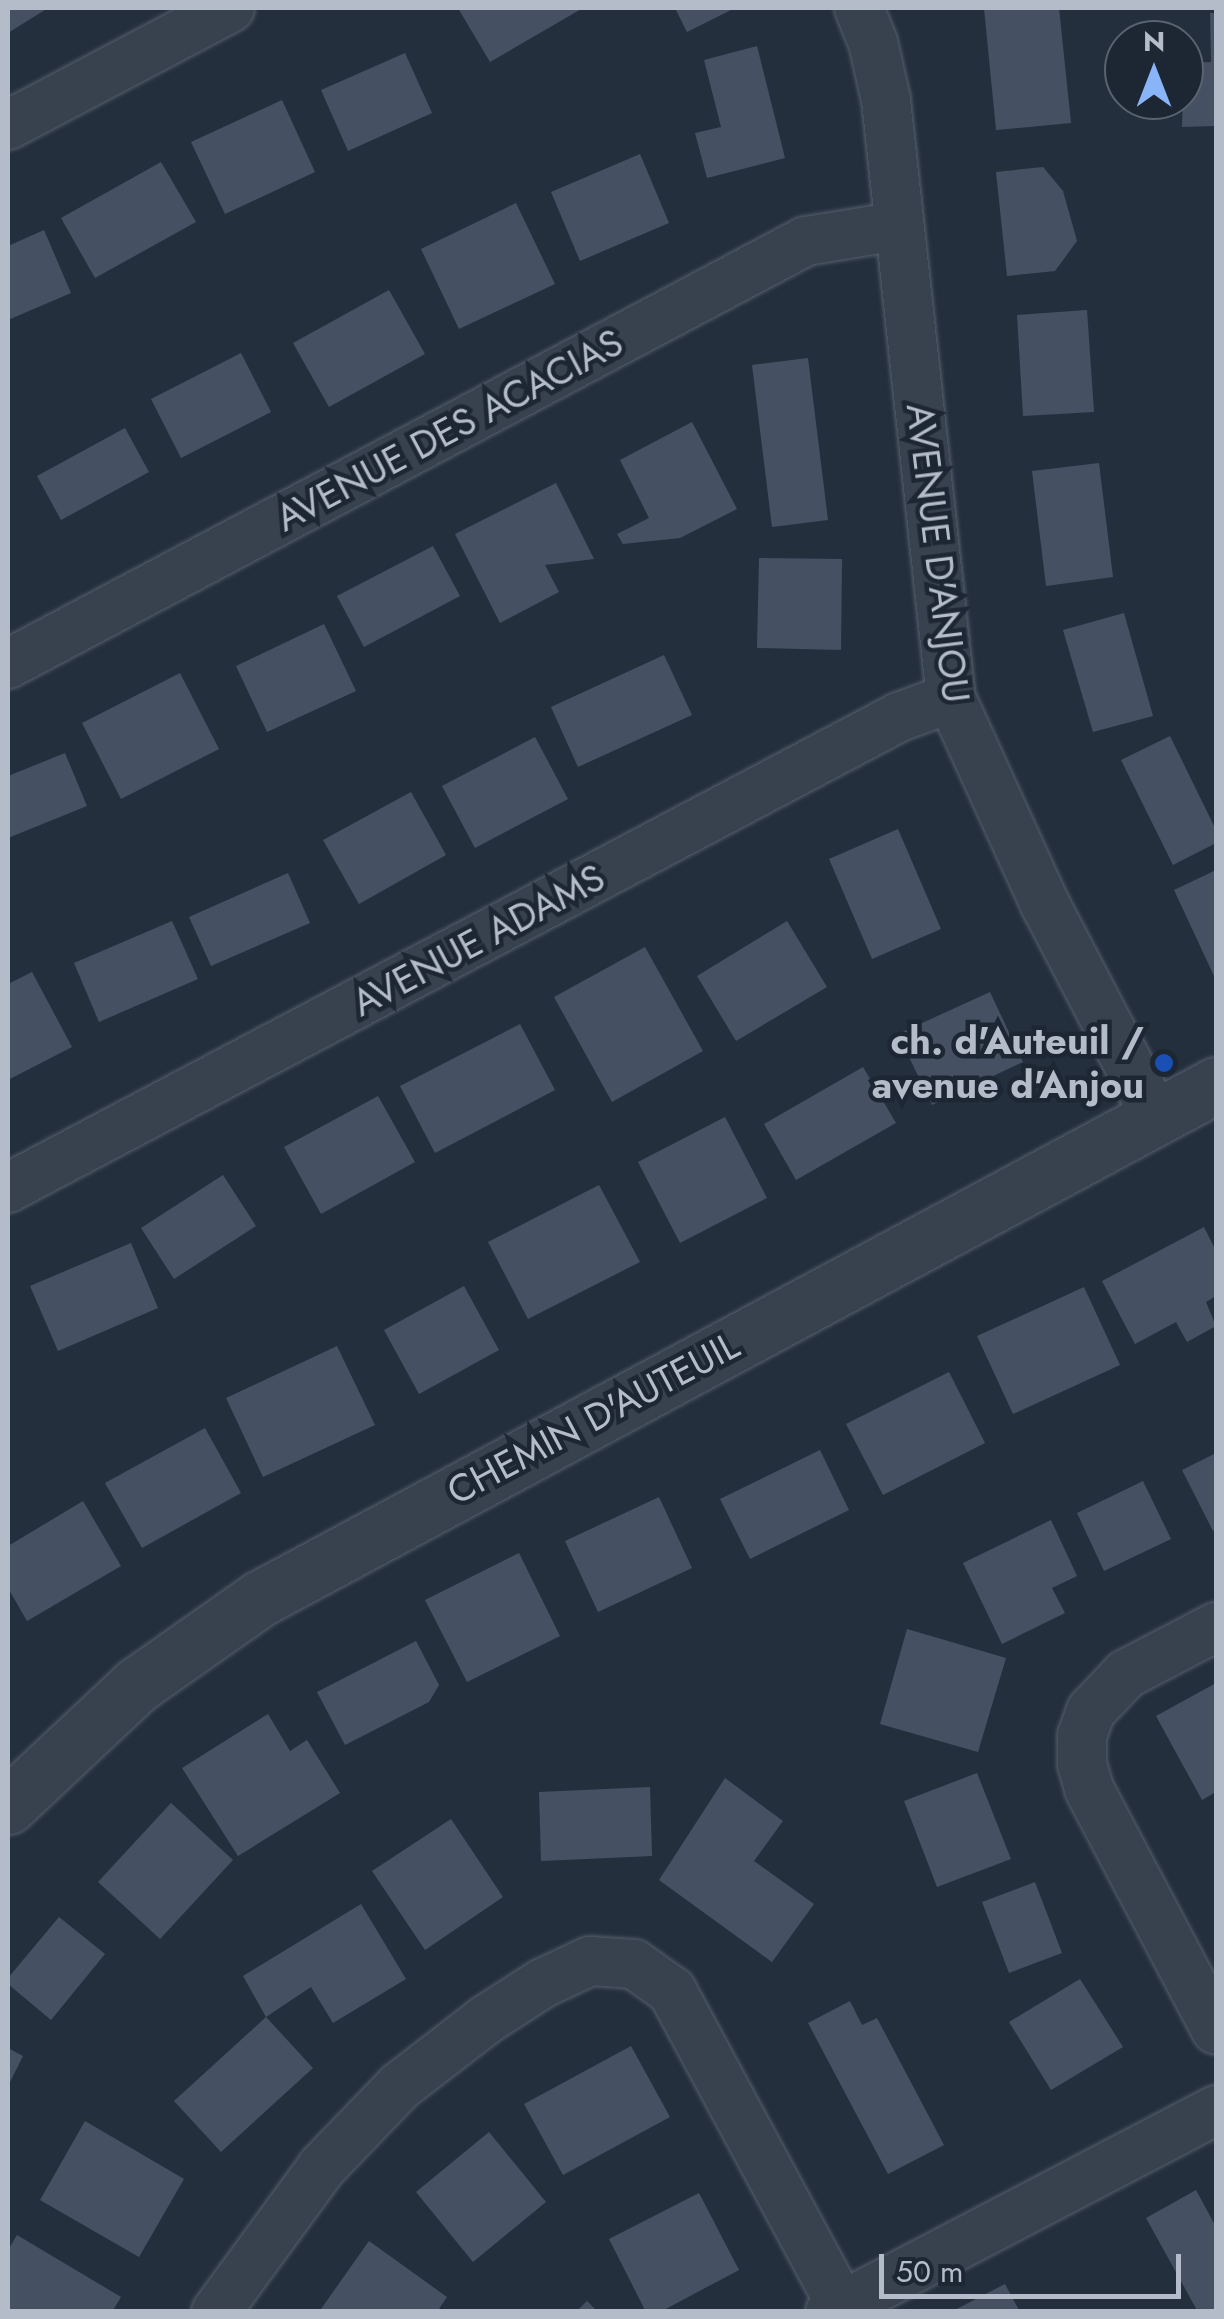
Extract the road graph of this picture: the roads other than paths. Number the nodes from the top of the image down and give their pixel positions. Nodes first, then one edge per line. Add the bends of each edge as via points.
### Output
1 (230, 8) edge
2 (859, 8) edge
3 (8, 125) edge
4 (900, 226) junction
5 (8, 664) edge
6 (951, 698) junction
7 (1216, 1086) edge
8 (1156, 1117) junction
9 (8, 1188) edge
10 (1216, 1627) edge
11 (8, 1806) edge
12 (1216, 2030) edge
13 (1216, 2110) edge
14 (839, 2310) edge
15 (216, 2312) edge

1 - 3 street
2 - 4 street, AVENUE D'ANJOU via 881,72
4 - 5 street, AVENUE DES ACACIAS via 806,241
4 - 6 street, AVENUE D'ANJOU
6 - 8 street, AVENUE D'ANJOU via 1024,861
6 - 9 street, AVENUE ADAMS via 899,717
7 - 8 street, CHEMIN D'AUTEUIL
8 - 11 street, CHEMIN D'AUTEUIL via 261,1598 137,1686
10 - 12 street via 1126,1674 1091,1711 1082,1736 1089,1788
13 - 14 street
14 - 15 street via 672,1991 634,1964 590,1961 543,1982 400,2086 322,2166

